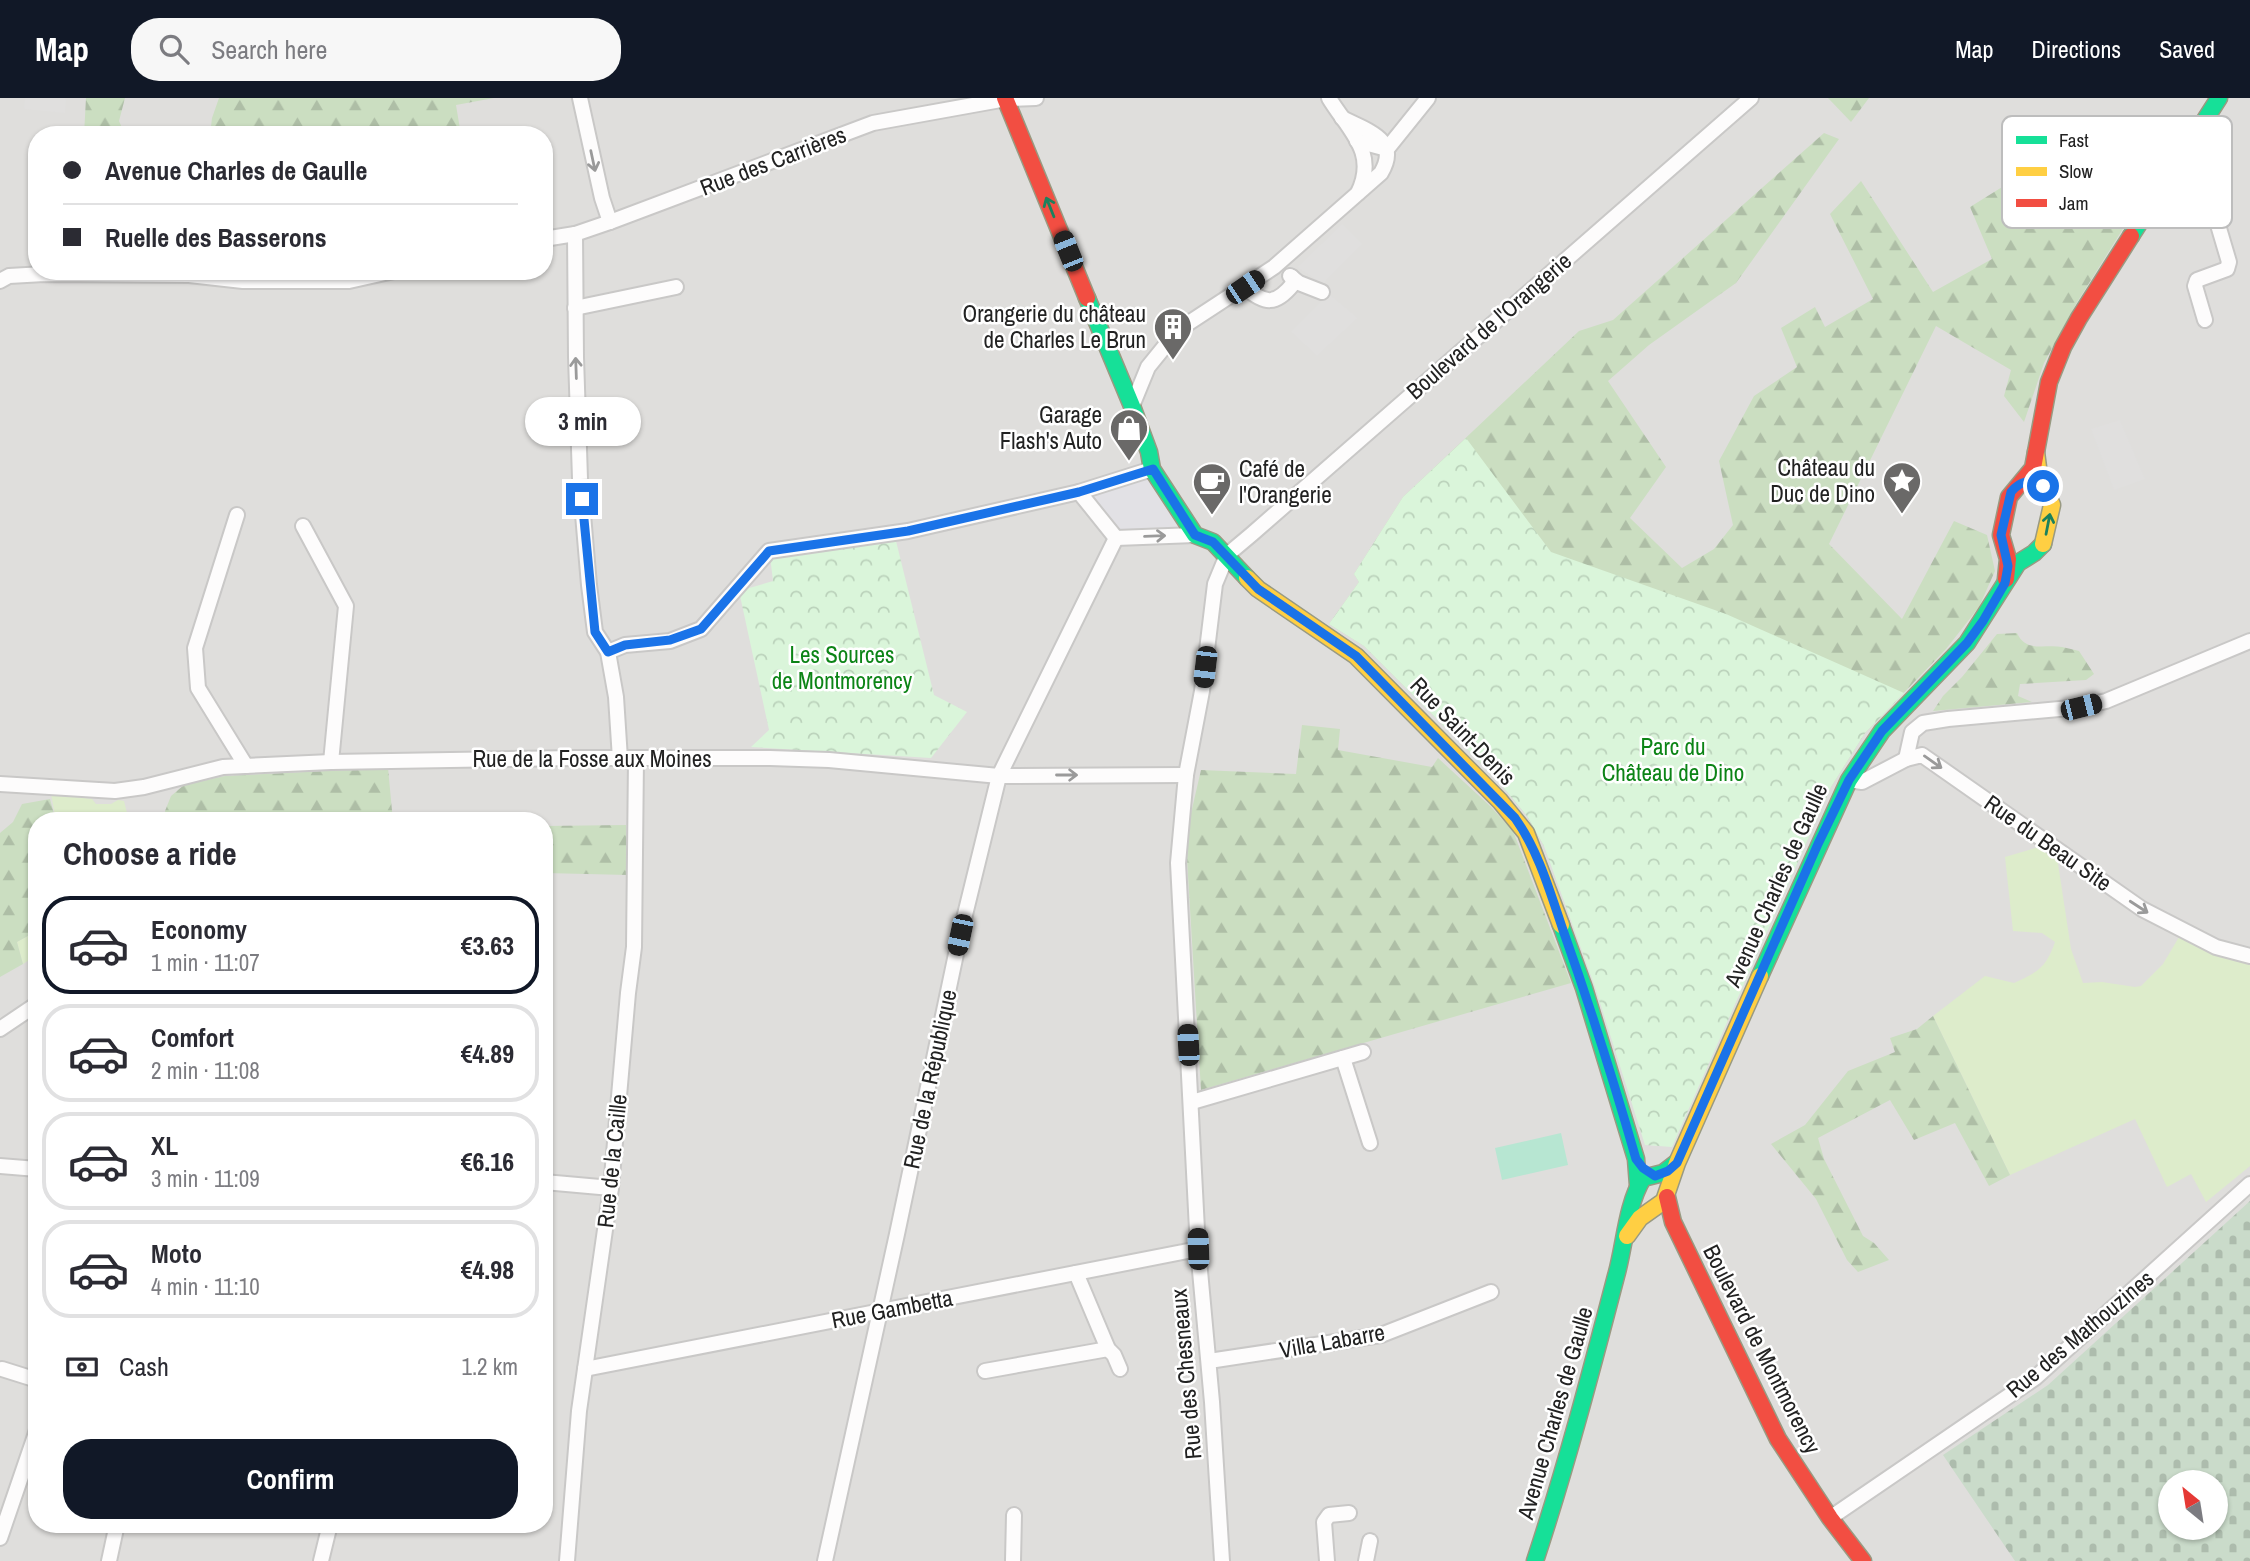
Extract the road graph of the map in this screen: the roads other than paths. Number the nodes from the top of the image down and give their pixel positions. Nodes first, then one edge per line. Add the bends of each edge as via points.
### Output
1 (580, 98) edge
2 (1006, 98) edge
3 (1036, 98) edge
4 (1329, 98) edge
5 (1428, 98) edge
6 (1751, 98) edge
7 (2219, 98) edge
8 (2207, 116) edge
9 (1342, 118) junction
10 (1357, 141) junction
11 (1388, 149) junction
12 (1356, 197) junction
13 (610, 222) junction
14 (2136, 228) edge
15 (2219, 228) edge
16 (575, 234) junction
17 (553, 238) edge
18 (1274, 267) junction
19 (28, 275) edge
20 (1292, 277) junction
21 (234, 280) edge
22 (354, 280) edge
23 (0, 281) edge
24 (676, 287) dead end
25 (1245, 287) junction
26 (1322, 292) dead end
27 (575, 308) junction
28 (2206, 320) dead end
29 (1132, 407) junction
30 (2036, 452) junction
31 (1153, 469) junction
32 (2021, 484) junction
33 (2043, 486) junction
34 (1079, 492) junction
35 (237, 515) dead end
36 (303, 526) dead end
37 (1195, 535) junction
38 (1116, 538) junction
39 (2002, 540) junction
40 (1227, 555) junction
41 (2028, 555) junction
42 (2005, 583) junction
43 (2250, 641) edge
44 (608, 652) junction
45 (620, 759) junction
46 (1906, 759) junction
47 (636, 760) junction
48 (331, 762) junction
49 (246, 766) junction
50 (1186, 775) junction
51 (999, 776) junction
52 (1849, 780) junction
53 (0, 784) edge
54 (2250, 956) edge
55 (28, 1010) edge
56 (0, 1030) edge
57 (1363, 1052) dead end
58 (1343, 1058) junction
59 (1192, 1102) junction
60 (1370, 1143) dead end
61 (1636, 1159) junction
62 (0, 1166) edge
63 (28, 1168) edge
64 (553, 1183) edge
65 (2250, 1184) edge
66 (611, 1188) junction
67 (1637, 1189) junction
68 (1659, 1192) junction
69 (1627, 1236) junction
70 (1198, 1249) junction
71 (1076, 1273) junction
72 (1491, 1292) dead end
73 (879, 1312) junction
74 (1108, 1349) junction
75 (1209, 1361) junction
76 (2, 1369) dead end
77 (1120, 1369) dead end
78 (585, 1370) junction
79 (985, 1371) dead end
80 (28, 1377) edge
81 (28, 1456) edge
82 (1349, 1513) dead end
83 (1014, 1515) dead end
84 (1830, 1518) junction
85 (115, 1533) edge
86 (328, 1533) edge
87 (0, 1538) edge
88 (1370, 1541) dead end
89 (109, 1561) edge
90 (321, 1561) edge
91 (567, 1561) edge
92 (825, 1561) edge
93 (1013, 1561) edge
94 (1223, 1561) edge
95 (1327, 1561) edge
96 (1366, 1561) edge
97 (1535, 1561) edge
98 (1863, 1561) edge

1 -> 13 street
2 - 3 street, Rue des Carrières
2 - 13 street, Rue des Carrières via 873,123
29 -> 2 main road
4 - 9 street
5 - 11 street
6 - 40 street, Boulevard de l'Orangerie
7 - 8 main road, Avenue Charles de Gaulle
9 - 10 street
9 - 11 street via 1380,137
10 - 11 street
10 - 12 street via 1367,170
11 - 12 street via 1381,173
12 - 18 street
13 - 16 street, Rue des Carrières
14 - 30 main road, Avenue Charles de Gaulle via 2063,347 2047,391
15 - 28 street via 2230,262 2227,269 2195,286
16 - 17 street, Rue des Carrières
16 - 27 street
18 - 20 street
18 - 25 street
19 - 23 street
20 - 25 street via 1286,293 1273,300 1264,301
20 - 26 street
21 - 22 street
24 - 27 street
25 - 29 street via 1191,320 1168,341 1148,367
44 -> 27 street via 595,632 589,585 580,479
29 - 31 main road
30 - 32 main road, Avenue Charles de Gaulle
30 - 33 main road, Avenue Charles de Gaulle
31 - 34 street
31 - 37 main road
32 - 33 main road via 2035,481
32 - 39 main road, Avenue Charles de Gaulle via 2009,497
41 -> 33 main road, Avenue Charles de Gaulle via 2038,550 2045,538 2052,505
34 - 38 street
34 - 44 street via 908,531 769,551 701,629
35 - 49 street via 195,648 198,688
36 - 48 street via 346,606
38 -> 37 street
37 - 40 main road via 1213,542
38 - 51 street, Rue de la République
39 - 41 main road via 2010,552
39 - 42 main road, Avenue Charles de Gaulle via 2008,566
40 - 50 street, Rue des Chesneaux via 1213,596
40 - 61 main road, Rue Saint-Denis via 1258,589 1356,656 1526,833 1584,988
41 - 42 main road, Avenue Charles de Gaulle
42 - 52 main road, Avenue Charles de Gaulle via 1967,643 1882,731
43 - 46 street via 2106,701 1923,723 1912,732
44 - 45 street
45 - 47 street, Rue de la Fosse aux Moines
45 - 48 street, Rue de la Fosse aux Moines
46 - 52 street via 1862,782
46 -> 54 street, Rue du Beau Site via 1922,755 2142,909 2216,947
47 - 51 street, Rue de la Fosse aux Moines via 817,759
47 - 66 street, Rue de la Caille via 634,947
48 - 49 street, Rue de la Fosse aux Moines
49 - 53 street, Rue de la Fosse aux Moines via 115,791
51 -> 50 street, Rue de la Fosse aux Moines
50 - 59 street, Rue des Chesneaux via 1178,863
51 - 73 street, Rue de la République
52 - 68 main road, Avenue Charles de Gaulle via 1677,1163
55 - 56 street
57 - 58 street
58 - 59 street
58 - 60 street
59 - 70 street, Rue des Chesneaux
61 - 67 main road, Rue Saint-Denis
61 - 68 street, Rue Saint-Denis
62 - 63 street
64 - 66 street
65 - 84 street, Rue des Mathouzines via 2035,1378
66 - 78 street, Rue de la Caille
67 - 68 main road via 1643,1178
67 - 68 main road via 1642,1203
67 - 69 main road, Avenue Charles de Gaulle
68 - 69 main road, Avenue Charles de Gaulle
68 - 84 main road, Boulevard de Montmorency via 1778,1439
69 - 97 main road, Avenue Charles de Gaulle
70 - 71 street, Rue Gambetta
70 - 75 street, Rue des Chesneaux
71 - 73 street, Rue Gambetta
71 - 74 street
72 - 75 street, Villa Labarre via 1381,1335
73 - 78 street, Rue Gambetta
73 - 92 street, Rue de la République
74 - 77 street
74 - 79 street
75 - 94 street, Rue des Chesneaux
76 - 80 street
78 - 91 street, Rue de la Caille
81 - 87 street
82 - 95 street via 1329,1515 1324,1522
83 - 93 street
84 - 98 main road, Boulevard de Montmorency
85 - 89 street
86 - 90 street
88 - 96 street

